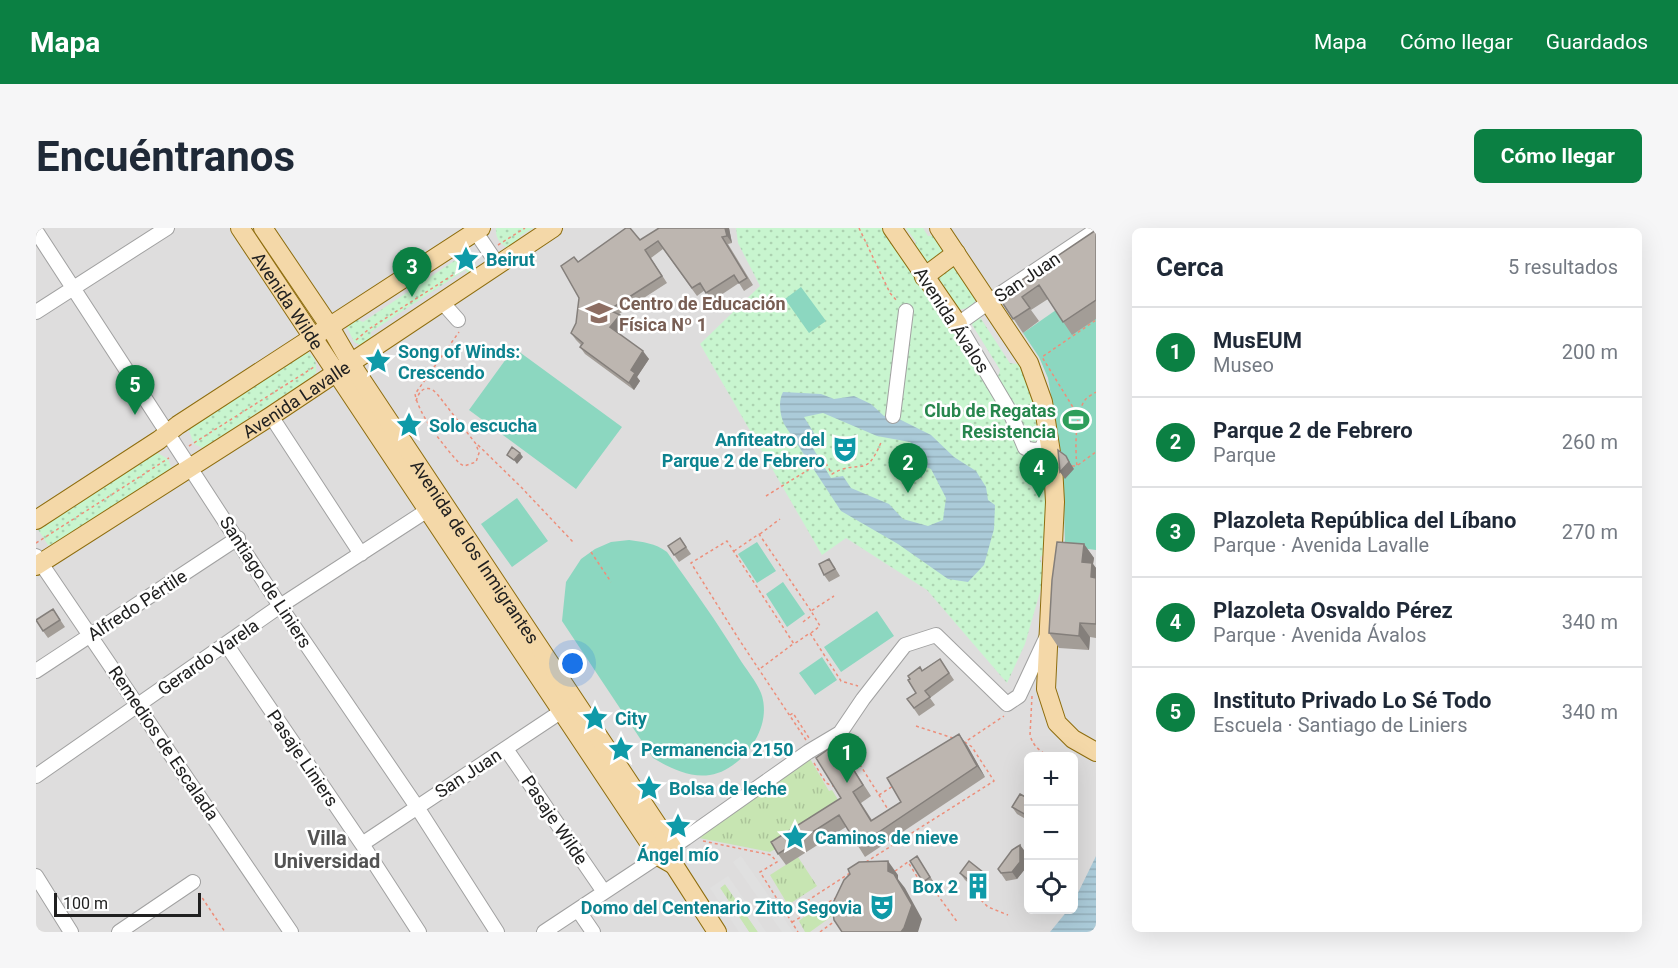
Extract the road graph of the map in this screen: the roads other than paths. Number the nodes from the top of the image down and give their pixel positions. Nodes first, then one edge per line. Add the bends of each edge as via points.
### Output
1 (167, 228) edge
2 (240, 228) edge
3 (263, 228) edge
4 (553, 228) edge
5 (892, 228) edge
6 (939, 228) edge
7 (477, 229) edge
8 (1096, 230) edge
9 (36, 231) edge
10 (956, 253) junction
11 (494, 258) junction
12 (928, 287) junction
13 (73, 289) junction
14 (442, 302) junction
15 (988, 303) junction
16 (906, 310) road end
17 (36, 312) edge
18 (458, 321) road end
19 (958, 324) junction
20 (330, 327) junction
21 (313, 338) junction
22 (340, 361) junction
23 (271, 416) junction
24 (893, 416) dead end
25 (168, 433) junction
26 (1049, 433) junction
27 (191, 468) junction
28 (435, 506) junction
29 (36, 520) edge
30 (238, 538) junction
31 (361, 554) junction
32 (38, 561) edge
33 (280, 606) junction
34 (1049, 631) junction
35 (90, 636) junction
36 (226, 644) junction
37 (36, 671) edge
38 (139, 706) junction
39 (568, 707) junction
40 (506, 749) junction
41 (1096, 752) edge
42 (36, 776) edge
43 (417, 807) junction
44 (362, 844) junction
45 (673, 851) junction
46 (36, 876) edge
47 (193, 882) road end
48 (604, 892) junction
49 (578, 910) junction
50 (71, 932) edge
51 (119, 932) edge
52 (291, 932) edge
53 (420, 932) edge
54 (498, 932) edge
55 (544, 932) edge
56 (593, 932) edge
57 (707, 932) edge
58 (717, 932) edge

1 - 13 street
2 - 21 main road, Avenida Wilde
3 - 20 main road, Avenida Wilde
4 - 11 main road, Avenida Lavalle
5 - 12 main road, Avenida Ávalos
6 - 10 main road
7 - 11 street
7 - 20 main road
8 - 15 street, San Juan
9 - 13 street, Santiago de Liniers
10 - 12 main road
10 - 15 main road
11 - 14 main road, Avenida Lavalle
12 - 19 main road, Avenida Ávalos
13 - 17 street
13 - 25 street, Santiago de Liniers
14 - 18 street
14 - 22 main road, Avenida Lavalle
15 - 19 street, San Juan
15 - 26 main road via 1029,363
16 - 24 street
19 - 26 street, Avenida Ávalos via 1009,410 1025,448 1041,449
20 - 21 main road
20 - 22 main road, Avenida Wilde
21 - 22 main road, Avenida Wilde
21 - 25 main road
22 - 23 main road, Avenida Lavalle
22 - 28 main road, Avenida de los Inmigrantes via 355,370
23 - 27 main road, Avenida Lavalle
23 - 31 street
25 - 27 street, Santiago de Liniers
25 - 29 main road
26 - 34 main road via 1055,502
27 - 30 street, Santiago de Liniers
27 - 32 main road, Avenida Lavalle
28 - 31 street, Gerardo Varela
28 - 39 main road, Avenida de los Inmigrantes
30 - 33 street, Santiago de Liniers
30 - 35 street, Alfredo Pértile
31 - 33 street, Gerardo Varela
32 - 35 street, Remedios de Escalada
33 - 36 street, Gerardo Varela
33 - 43 street, Santiago de Liniers
34 - 41 main road via 1046,689 1053,714 1073,739
34 - 45 street via 1020,696 1007,704 936,635 905,645 840,733
35 - 37 street, Alfredo Pértile
35 - 38 street, Remedios de Escalada
36 - 38 street, Gerardo Varela
36 - 44 street, Pasaje Liniers
38 - 42 street, Gerardo Varela
38 - 52 street, Remedios de Escalada
39 - 40 street, San Juan
39 - 45 main road, Avenida de los Inmigrantes
40 - 43 street, San Juan
40 - 48 street, Pasaje Wilde
43 - 44 street, San Juan
43 - 54 street, Santiago de Liniers
44 - 53 street, Pasaje Liniers
45 - 48 street
45 - 57 street, Avenida de los Inmigrantes
45 - 58 main road, Avenida de los Inmigrantes
46 - 50 street
47 - 51 street
48 - 49 street
49 - 55 street
49 - 56 street

